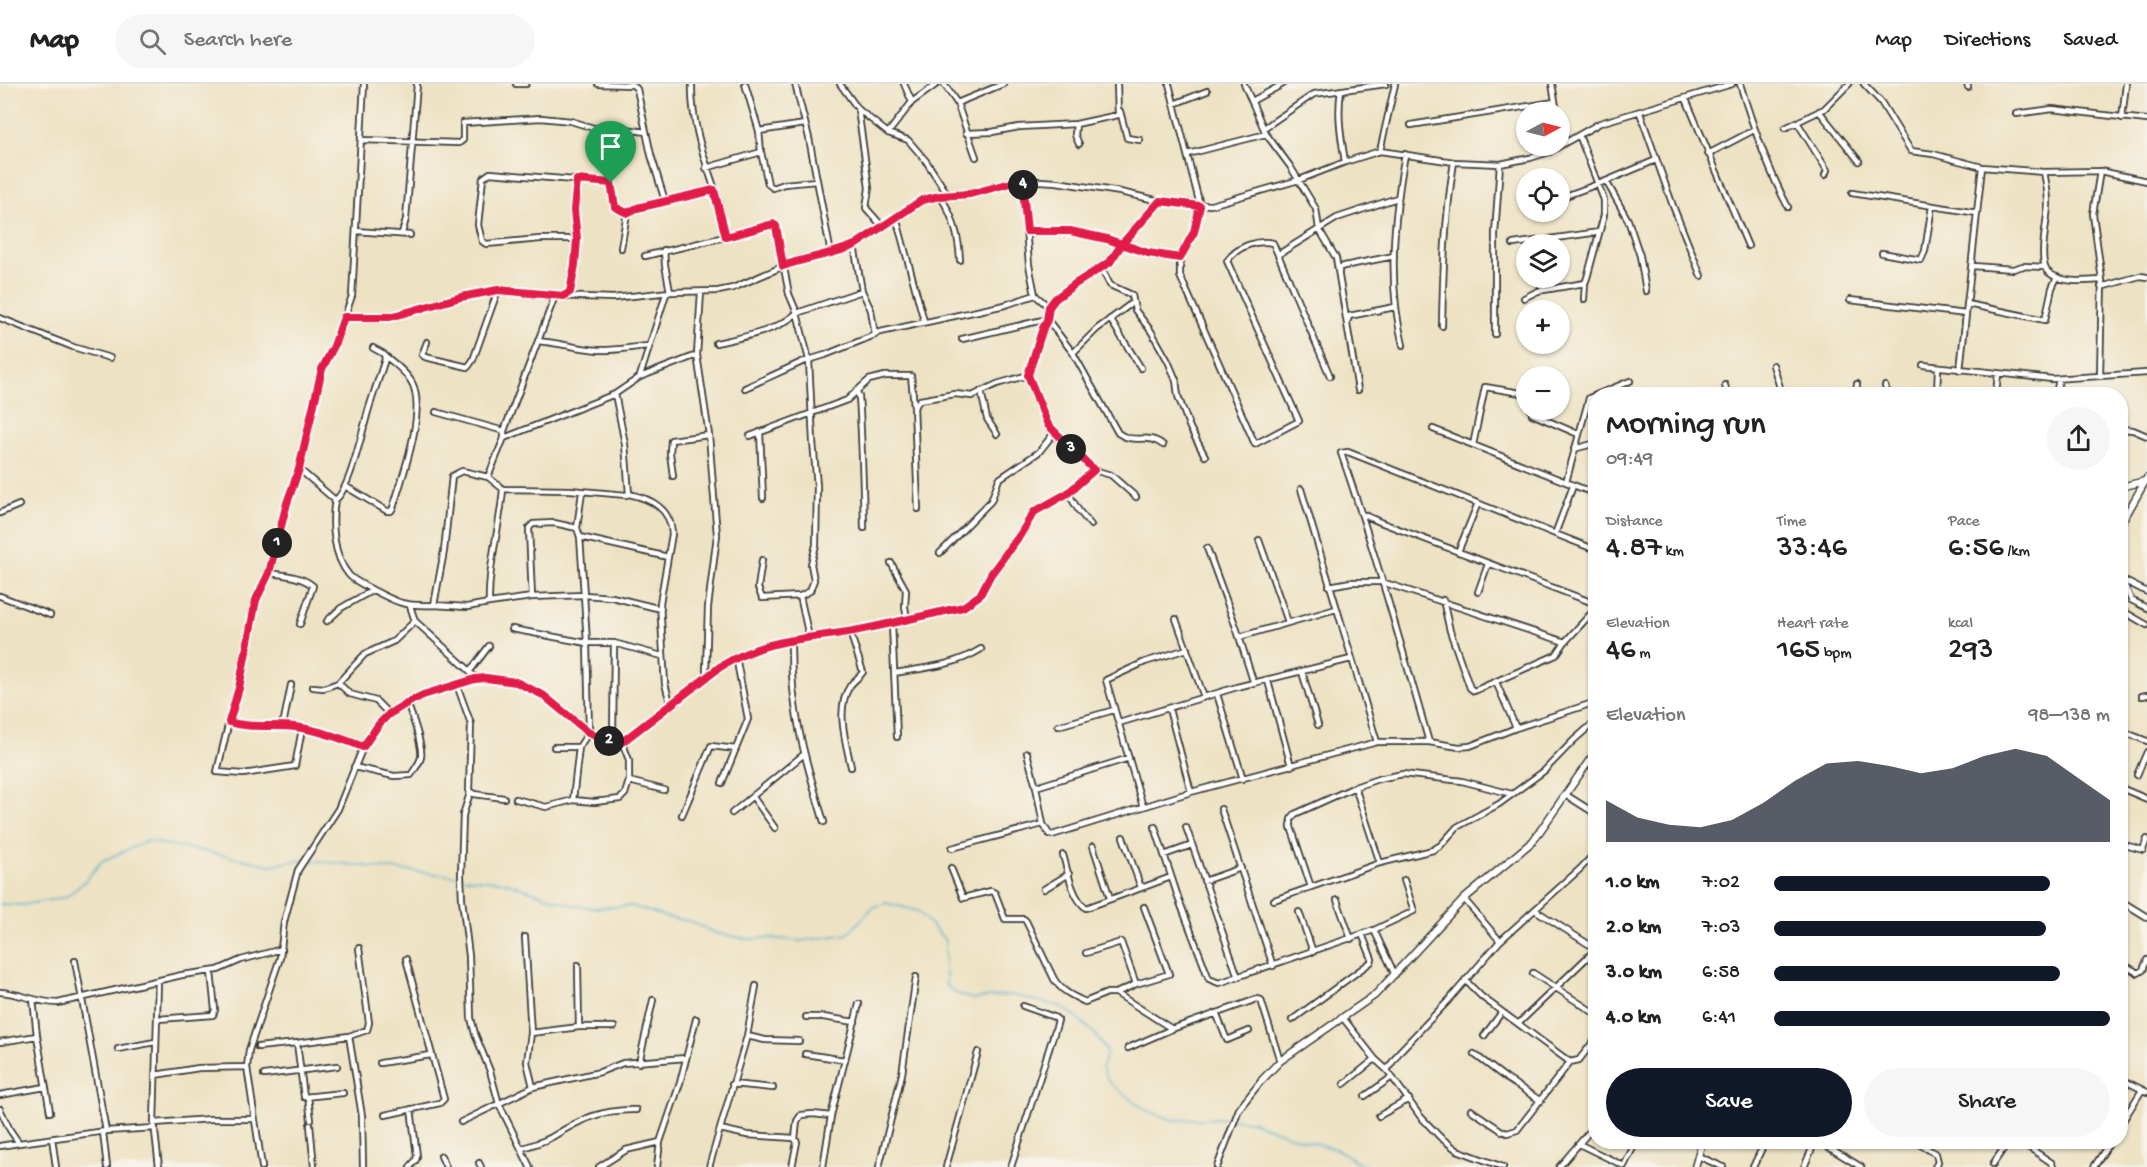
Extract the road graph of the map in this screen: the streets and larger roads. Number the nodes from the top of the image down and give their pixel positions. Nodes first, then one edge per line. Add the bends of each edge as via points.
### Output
1 (364, 84) edge
2 (417, 84) edge
3 (516, 84) edge
4 (526, 84) edge
5 (598, 84) edge
6 (692, 84) edge
7 (745, 84) edge
8 (795, 84) edge
9 (840, 84) edge
10 (904, 84) edge
11 (937, 84) edge
12 (944, 84) edge
13 (1003, 84) edge
14 (1117, 84) edge
15 (1168, 84) edge
16 (1244, 84) edge
17 (1283, 84) edge
18 (1386, 84) edge
19 (1395, 84) edge
20 (1552, 84) edge
21 (1732, 84) edge
22 (1740, 84) edge
23 (1849, 84) edge
24 (1864, 84) edge
25 (2126, 84) edge
26 (632, 85) edge
27 (1341, 90) junction
28 (1207, 92) dead end
29 (1686, 99) junction
30 (1252, 101) junction
31 (912, 102) junction
32 (1554, 102) edge
33 (957, 103) junction
34 (1174, 104) junction
35 (1119, 105) junction
36 (1516, 108) edge
37 (858, 109) junction
38 (1819, 111) junction
39 (1640, 113) junction
40 (2016, 114) dead end
41 (2122, 118) junction
42 (2147, 120) edge
43 (1797, 122) junction
44 (805, 124) junction
45 (1076, 124) junction
46 (1411, 125) dead end
47 (1264, 128) junction
48 (1785, 128) dead end
49 (759, 130) junction
50 (1754, 130) junction
51 (646, 132) junction
52 (888, 133) junction
53 (966, 134) junction
54 (1266, 134) junction
55 (1579, 135) junction
56 (361, 140) junction
57 (1140, 140) dead end
58 (1570, 140) edge
59 (412, 142) junction
60 (1079, 144) dead end
61 (1380, 151) junction
62 (761, 152) junction
63 (1188, 154) junction
64 (1405, 154) junction
65 (1708, 154) junction
66 (1538, 156) edge
67 (976, 157) dead end
68 (1656, 160) junction
69 (1859, 161) dead end
70 (1345, 162) junction
71 (1454, 162) junction
72 (607, 164) dead end
73 (1500, 164) junction
74 (1982, 167) junction
75 (706, 168) junction
76 (2100, 171) junction
77 (2044, 172) junction
78 (1825, 175) dead end
79 (577, 180) junction
80 (1022, 180) junction
81 (1299, 180) junction
82 (816, 181) junction
83 (1606, 181) junction
84 (2147, 181) edge
85 (611, 183) junction
86 (1598, 184) junction
87 (714, 190) junction
88 (1852, 193) dead end
89 (1570, 194) edge
90 (948, 195) junction
91 (940, 196) junction
92 (1397, 198) junction
93 (665, 201) junction
94 (1160, 201) junction
95 (1200, 206) junction
96 (1932, 206) junction
97 (1788, 207) dead end
98 (627, 213) junction
99 (1977, 213) junction
100 (896, 217) junction
101 (882, 226) junction
102 (1319, 229) junction
103 (356, 231) junction
104 (1027, 231) junction
105 (1599, 232) junction
106 (402, 233) junction
107 (410, 235) dead end
108 (726, 237) junction
109 (577, 239) junction
110 (1122, 244) junction
111 (1513, 244) dead end
112 (855, 245) junction
113 (1748, 246) dead end
114 (621, 248) dead end
115 (664, 250) junction
116 (1882, 253) dead end
117 (831, 254) junction
118 (1279, 254) junction
119 (645, 256) dead end
120 (1394, 256) junction
121 (1180, 258) junction
122 (960, 260) dead end
123 (783, 266) junction
124 (1973, 266) junction
125 (1101, 267) junction
126 (2044, 267) junction
127 (1339, 274) junction
128 (1701, 276) dead end
129 (2057, 277) junction
130 (2147, 277) edge
131 (2102, 280) junction
132 (1585, 283) junction
133 (2101, 287) junction
134 (498, 290) junction
135 (862, 291) junction
136 (1646, 291) dead end
137 (670, 292) junction
138 (701, 292) junction
139 (571, 294) junction
140 (1035, 295) junction
141 (555, 296) junction
142 (1524, 298) dead end
143 (1584, 299) dead end
144 (1850, 300) dead end
145 (1132, 303) junction
146 (1967, 304) junction
147 (1049, 307) junction
148 (1395, 307) junction
149 (797, 313) junction
150 (1966, 314) junction
151 (344, 317) junction
152 (0, 318) edge
153 (1495, 318) dead end
154 (1110, 319) junction
155 (1047, 320) junction
156 (924, 321) junction
157 (1347, 322) junction
158 (1442, 326) dead end
159 (876, 333) junction
160 (962, 339) dead end
161 (538, 341) junction
162 (427, 342) dead end
163 (716, 344) dead end
164 (1403, 345) dead end
165 (649, 346) junction
166 (373, 348) dead end
167 (1073, 353) junction
168 (384, 354) junction
169 (697, 355) junction
170 (110, 358) dead end
171 (809, 360) junction
172 (1773, 365) dead end
173 (1923, 365) dead end
174 (1141, 368) dead end
175 (1938, 368) junction
176 (1960, 370) junction
177 (2147, 373) edge
178 (1998, 374) junction
179 (1028, 375) junction
180 (1330, 376) dead end
181 (2100, 376) junction
182 (640, 377) junction
183 (2059, 379) junction
184 (1630, 381) dead end
185 (1857, 384) dead end
186 (1616, 387) edge
187 (1780, 387) edge
188 (1857, 387) edge
189 (1937, 387) edge
190 (1997, 387) edge
191 (2057, 387) edge
192 (745, 388) dead end
193 (1358, 390) dead end
194 (856, 391) junction
195 (981, 391) junction
196 (1516, 392) edge
197 (615, 394) junction
198 (1588, 401) edge
199 (914, 406) junction
200 (436, 412) dead end
201 (813, 414) junction
202 (1546, 420) edge
203 (1433, 429) dead end
204 (2128, 430) edge
205 (504, 431) junction
206 (760, 432) junction
207 (1054, 433) junction
208 (997, 434) dead end
209 (1578, 434) junction
210 (709, 435) junction
211 (750, 436) dead end
212 (2147, 436) edge
213 (504, 438) junction
214 (1162, 445) dead end
215 (1473, 445) junction
216 (1588, 445) edge
217 (1574, 449) junction
218 (1205, 456) dead end
219 (299, 469) junction
220 (1094, 470) junction
221 (673, 476) dead end
222 (488, 477) junction
223 (2146, 479) edge
224 (1566, 482) junction
225 (2128, 484) edge
226 (345, 486) junction
227 (1573, 486) junction
228 (503, 489) junction
229 (1301, 489) dead end
230 (1588, 491) edge
231 (582, 492) junction
232 (1068, 493) junction
233 (629, 494) junction
234 (1136, 497) dead end
235 (763, 498) dead end
236 (335, 500) junction
237 (1478, 502) junction
238 (20, 505) dead end
239 (918, 509) dead end
240 (2128, 511) edge
241 (0, 513) edge
242 (1362, 514) junction
243 (1091, 525) dead end
244 (577, 528) junction
245 (864, 528) dead end
246 (1555, 534) junction
247 (580, 537) junction
248 (1259, 540) dead end
249 (1588, 547) edge
250 (1207, 548) dead end
251 (1458, 552) junction
252 (940, 553) dead end
253 (668, 557) junction
254 (762, 560) dead end
255 (891, 563) dead end
256 (1488, 564) junction
257 (269, 573) junction
258 (1382, 582) junction
259 (2128, 582) edge
260 (1329, 586) junction
261 (373, 590) junction
262 (1478, 592) dead end
263 (2147, 592) edge
264 (2128, 594) edge
265 (584, 595) junction
266 (0, 596) edge
267 (800, 596) junction
268 (532, 597) junction
269 (1443, 600) junction
270 (489, 603) junction
271 (1588, 603) edge
272 (434, 605) junction
273 (410, 606) junction
274 (2147, 608) edge
275 (661, 609) junction
276 (1336, 609) junction
277 (2128, 614) edge
278 (50, 615) dead end
279 (1588, 615) edge
280 (1176, 619) dead end
281 (907, 620) junction
282 (327, 621) dead end
283 (415, 621) junction
284 (1288, 622) junction
285 (300, 624) dead end
286 (892, 624) junction
287 (2147, 625) edge
288 (512, 629) dead end
289 (850, 632) junction
290 (809, 637) junction
291 (1239, 637) junction
292 (791, 639) junction
293 (1565, 642) junction
294 (587, 643) junction
295 (614, 643) junction
296 (489, 646) dead end
297 (981, 649) dead end
298 (1186, 649) junction
299 (662, 656) junction
300 (736, 657) junction
301 (1351, 659) junction
302 (470, 671) junction
303 (894, 672) junction
304 (1302, 672) junction
305 (708, 676) junction
306 (475, 679) junction
307 (1268, 681) junction
308 (1496, 682) junction
309 (338, 683) junction
310 (1254, 684) junction
311 (291, 685) dead end
312 (457, 685) junction
313 (314, 687) dead end
314 (1217, 694) junction
315 (1204, 697) junction
316 (407, 703) junction
317 (1588, 705) edge
318 (671, 706) junction
319 (1169, 709) junction
320 (1114, 710) junction
321 (389, 714) junction
322 (229, 722) junction
323 (1119, 723) junction
324 (1318, 725) dead end
325 (279, 726) junction
326 (1058, 726) dead end
327 (1516, 728) junction
328 (302, 729) junction
329 (1588, 729) edge
330 (588, 732) junction
331 (2128, 734) edge
332 (897, 737) dead end
333 (613, 741) junction
334 (2147, 741) edge
335 (622, 742) junction
336 (1377, 742) junction
337 (1429, 742) junction
338 (363, 747) junction
339 (554, 747) dead end
340 (579, 747) junction
341 (736, 749) junction
342 (1027, 753) dead end
343 (2147, 753) edge
344 (803, 755) junction
345 (1129, 758) junction
346 (1588, 761) edge
347 (1291, 766) junction
348 (354, 767) junction
349 (851, 767) dead end
350 (2137, 775) dead end
351 (1243, 779) junction
352 (629, 782) junction
353 (723, 783) dead end
354 (1036, 787) junction
355 (1355, 787) junction
356 (664, 790) dead end
357 (2128, 791) edge
358 (1191, 792) junction
359 (471, 793) junction
360 (1512, 794) junction
361 (1566, 795) junction
362 (753, 797) junction
363 (504, 798) dead end
364 (516, 799) dead end
365 (2147, 799) edge
366 (573, 800) junction
367 (1143, 807) junction
368 (1221, 809) dead end
369 (1588, 809) edge
370 (732, 813) dead end
371 (682, 814) dead end
372 (824, 822) dead end
373 (1043, 824) junction
374 (1186, 826) dead end
375 (1155, 827) dead end
376 (775, 828) dead end
377 (1124, 837) dead end
378 (2147, 839) edge
379 (1192, 845) junction
380 (1093, 846) dead end
381 (2128, 846) edge
382 (952, 848) dead end
383 (1062, 855) dead end
384 (1164, 855) junction
385 (1588, 860) edge
386 (1380, 863) junction
387 (951, 868) dead end
388 (1241, 868) junction
389 (1069, 874) junction
390 (1171, 877) junction
391 (1404, 880) dead end
392 (1204, 881) junction
393 (1144, 887) junction
394 (1311, 887) junction
395 (1044, 889) dead end
396 (1110, 898) junction
397 (1464, 899) junction
398 (1274, 900) dead end
399 (1338, 900) dead end
400 (1144, 906) dead end
401 (2128, 906) edge
402 (1535, 910) junction
403 (1299, 912) dead end
404 (2147, 917) edge
405 (1374, 930) junction
406 (1362, 934) junction
407 (525, 937) dead end
408 (1351, 939) junction
409 (1500, 941) junction
410 (1588, 944) edge
411 (359, 948) dead end
412 (282, 950) junction
413 (1313, 952) junction
414 (1086, 953) dead end
415 (1588, 957) edge
416 (406, 959) dead end
417 (2147, 960) edge
418 (75, 961) dead end
419 (578, 965) dead end
420 (1273, 966) junction
421 (2128, 967) edge
422 (212, 972) junction
423 (1533, 973) dead end
424 (1395, 975) junction
425 (916, 976) dead end
426 (1238, 977) junction
427 (1465, 980) junction
428 (158, 981) junction
429 (1136, 984) junction
430 (756, 986) dead end
431 (1556, 989) junction
432 (0, 992) edge
433 (1116, 993) junction
434 (82, 998) junction
435 (33, 999) junction
436 (653, 1000) dead end
437 (859, 1004) dead end
438 (1023, 1006) dead end
439 (1588, 1009) edge
440 (1502, 1012) junction
441 (1216, 1013) junction
442 (806, 1017) dead end
443 (1343, 1018) junction
444 (158, 1019) junction
445 (696, 1019) dead end
446 (1292, 1020) dead end
447 (855, 1022) junction
448 (1519, 1023) junction
449 (579, 1027) junction
450 (614, 1027) dead end
451 (1172, 1029) junction
452 (1249, 1031) dead end
453 (531, 1033) junction
454 (37, 1036) junction
455 (349, 1036) junction
456 (747, 1036) junction
457 (1484, 1036) dead end
458 (799, 1041) dead end
459 (0, 1042) edge
460 (155, 1042) junction
461 (297, 1043) junction
462 (258, 1047) dead end
463 (1128, 1048) dead end
464 (1588, 1048) edge
465 (118, 1049) dead end
466 (978, 1052) dead end
467 (805, 1054) dead end
468 (1474, 1054) dead end
469 (431, 1055) junction
470 (686, 1058) junction
471 (1375, 1059) junction
472 (845, 1060) junction
473 (1280, 1061) junction
474 (1570, 1062) junction
475 (380, 1063) dead end
476 (639, 1063) junction
477 (337, 1066) dead end
478 (247, 1068) junction
479 (1387, 1070) junction
480 (300, 1071) junction
481 (155, 1075) junction
482 (264, 1075) dead end
483 (1392, 1077) junction
484 (1262, 1080) joint
485 (2128, 1083) edge
486 (732, 1084) junction
487 (1344, 1084) dead end
488 (45, 1087) junction
489 (533, 1087) junction
490 (774, 1088) dead end
491 (2144, 1091) edge
492 (343, 1093) dead end
493 (0, 1095) edge
494 (1365, 1096) dead end
495 (308, 1097) junction
496 (1409, 1099) junction
497 (1541, 1101) junction
498 (499, 1104) junction
499 (0, 1109) edge
500 (411, 1109) junction
501 (636, 1110) dead end
502 (1472, 1110) dead end
503 (50, 1112) dead end
504 (385, 1114) dead end
505 (2128, 1114) edge
506 (831, 1116) junction
507 (1379, 1116) dead end
508 (255, 1119) junction
509 (461, 1122) dead end
510 (154, 1125) junction
511 (720, 1129) junction
512 (104, 1132) junction
513 (1588, 1133) edge
514 (52, 1138) junction
515 (795, 1139) junction
516 (660, 1142) junction
517 (19, 1143) junction
518 (1579, 1144) junction
519 (0, 1146) edge
520 (1588, 1148) edge
521 (521, 1149) junction
522 (1589, 1149) edge
523 (1632, 1149) edge
524 (1700, 1149) edge
525 (1762, 1149) edge
526 (1813, 1149) edge
527 (1829, 1149) edge
528 (1928, 1149) edge
529 (2003, 1149) edge
530 (2031, 1149) edge
531 (2106, 1149) edge
532 (441, 1156) dead end
533 (1698, 1156) junction
534 (1993, 1164) dead end
535 (1624, 1166) edge
536 (56, 1167) edge
537 (107, 1167) edge
538 (159, 1167) edge
539 (262, 1167) edge
540 (314, 1167) edge
541 (363, 1167) edge
542 (410, 1167) edge
543 (446, 1167) edge
544 (530, 1167) edge
545 (599, 1167) edge
546 (657, 1167) edge
547 (709, 1167) edge
548 (792, 1167) edge
549 (823, 1167) edge
550 (879, 1167) edge
551 (946, 1167) edge
552 (1011, 1167) edge
553 (1217, 1167) edge
554 (1503, 1167) edge
555 (1559, 1167) edge
556 (1695, 1167) edge
557 (1722, 1167) edge
558 (1753, 1167) edge
559 (1804, 1167) edge
560 (1861, 1167) edge
561 (1935, 1167) edge
562 (2053, 1167) edge
563 (2094, 1167) edge

1 - 56 street
2 - 59 street
3 - 4 street
5 - 26 street
6 - 75 street via 692,105
7 - 49 street
8 - 44 street
9 - 37 street
10 - 31 street
11 - 31 street
12 - 33 street
13 - 33 street
14 - 35 street
15 - 34 street
16 - 30 street
17 - 30 street
18 - 27 street
19 - 61 street
20 - 32 street
21 - 29 street
22 - 50 street
23 - 38 street
24 - 74 street via 1881,102 1911,151
25 - 41 street
26 - 51 street via 637,90
27 - 47 street via 1314,94
27 - 70 street via 1338,110
28 - 34 street
29 - 39 street
29 - 65 street
30 - 47 street
31 - 52 street
33 - 53 street
34 - 63 street
35 - 45 street via 1118,115
35 - 57 street via 1127,138
36 - 46 street
37 - 52 street
37 - 101 street via 869,188 866,208
38 - 43 street
38 - 69 street
39 - 55 street via 1600,123
39 - 68 street
40 - 41 street via 2052,109
41 - 42 street
43 - 48 street
43 - 78 street via 1827,170
44 - 49 street
44 - 82 street
45 - 53 street
45 - 60 street
47 - 54 street
49 - 62 street
50 - 65 street
50 - 97 street
51 - 59 street via 618,129 616,135 571,121 541,118 464,123 463,140 459,143
51 - 93 street
52 - 90 street via 908,140
53 - 67 street
54 - 63 street
54 - 81 street
55 - 58 street
55 - 86 street
56 - 59 street
56 - 103 street
59 - 106 street
61 - 64 street
61 - 70 street
62 - 75 street
62 - 82 street via 768,184 773,188
63 - 95 street
64 - 71 street
64 - 92 street
65 - 113 street
66 - 73 street
68 - 83 street
68 - 128 street
70 - 81 street
71 - 73 street
71 - 158 street via 1443,256
72 - 85 street
73 - 153 street via 1495,334
74 - 77 street
74 - 99 street
75 - 87 street
76 - 77 street
76 - 84 street
76 - 131 street via 2093,213
77 - 126 street via 2048,203
79 - 85 street
79 - 109 street
79 - 109 street via 490,172 483,178 478,225 486,244
80 - 90 street via 970,194
80 - 94 street via 1056,182
80 - 104 street
81 - 95 street
81 - 102 street via 1316,209
82 - 117 street
83 - 86 street
83 - 136 street via 1628,220
85 - 98 street via 615,207
86 - 89 street
86 - 105 street via 1604,200
87 - 93 street
87 - 108 street
88 - 96 street
90 - 91 street
91 - 100 street via 922,200
91 - 122 street via 949,208
92 - 102 street via 1337,218
92 - 120 street
93 - 98 street
94 - 95 street
94 - 110 street
95 - 121 street via 1194,232
96 - 99 street
96 - 116 street via 1922,261
98 - 114 street
99 - 124 street
100 - 101 street
100 - 156 street
101 - 112 street
102 - 118 street
102 - 127 street via 1336,258
103 - 106 street
103 - 151 street via 352,296
104 - 110 street via 1070,231
104 - 140 street
105 - 111 street
105 - 132 street
106 - 107 street
108 - 115 street
108 - 123 street via 773,224
109 - 139 street
110 - 121 street
110 - 125 street via 1110,262
112 - 117 street
112 - 135 street
115 - 119 street
115 - 137 street
117 - 123 street
118 - 121 street via 1273,243 1261,241 1235,251 1227,261 1299,421 1255,444 1182,283
118 - 180 street
120 - 127 street via 1344,266 1339,268
120 - 148 street
123 - 138 street via 733,288
123 - 149 street
124 - 126 street
124 - 146 street
125 - 145 street via 1110,285 1130,293
125 - 147 street
126 - 129 street
127 - 157 street
129 - 131 street
129 - 146 street via 2045,320
130 - 133 street
131 - 133 street
132 - 142 street via 1538,291
132 - 143 street
133 - 181 street
134 - 141 street
134 - 151 street via 390,317
134 - 162 street via 468,367 425,357 422,354
135 - 149 street
135 - 159 street
137 - 138 street
137 - 139 street via 613,298
137 - 165 street via 666,294
138 - 169 street
139 - 141 street
140 - 147 street
140 - 156 street
141 - 161 street
144 - 150 street
145 - 154 street
145 - 218 street via 1168,362 1190,428
146 - 150 street
147 - 155 street
148 - 157 street via 1349,316
148 - 164 street
149 - 163 street via 755,334
149 - 171 street
150 - 176 street
151 - 219 street via 322,369
152 - 170 street
154 - 167 street
154 - 174 street
155 - 160 street
155 - 167 street
155 - 179 street
156 - 159 street
157 - 193 street
159 - 171 street
161 - 165 street via 600,350
161 - 205 street
165 - 182 street
166 - 168 street
167 - 214 street via 1118,433 1128,439 1150,437
168 - 226 street
168 - 226 street via 409,377 416,399 413,436 392,511
169 - 182 street
169 - 210 street
171 - 192 street
171 - 201 street
172 - 187 street
173 - 175 street
175 - 176 street
175 - 189 street
176 - 178 street
177 - 181 street
178 - 183 street
178 - 190 street
179 - 195 street
179 - 207 street
181 - 183 street
182 - 197 street
183 - 191 street
184 - 186 street
185 - 188 street
194 - 199 street via 875,378 908,374 913,378
194 - 201 street via 847,400
194 - 245 street via 864,468
195 - 199 street via 972,396 955,394 920,400
195 - 208 street via 987,419
196 - 215 street via 1485,387
197 - 213 street
197 - 233 street
198 - 209 street
199 - 239 street
200 - 205 street
201 - 206 street
201 - 267 street via 817,486 816,545 811,564 814,580 810,591
202 - 209 street
203 - 215 street
204 - 212 street
205 - 213 street
206 - 211 street
206 - 235 street
207 - 220 street
207 - 252 street via 1039,452 999,479 991,501
209 - 217 street
210 - 221 street via 671,440
210 - 305 street via 717,535 708,607
213 - 222 street
215 - 224 street
216 - 217 street
217 - 224 street
219 - 236 street
219 - 257 street
220 - 232 street
220 - 234 street via 1111,475
222 - 228 street
222 - 272 street via 462,471 452,476
223 - 225 street
223 - 240 street
224 - 227 street
226 - 236 street
227 - 230 street
227 - 246 street
228 - 231 street
228 - 270 street
229 - 260 street
231 - 233 street
231 - 244 street
232 - 243 street
232 - 281 street via 1034,512 972,602
233 - 253 street via 649,500 668,516 672,534
236 - 261 street via 333,525 341,559 349,575
237 - 242 street via 1348,452 1341,453
237 - 246 street
237 - 251 street
238 - 241 street
242 - 251 street
242 - 258 street
244 - 247 street
244 - 268 street via 554,523 532,524 529,528
246 - 249 street
247 - 253 street
247 - 265 street
248 - 284 street
250 - 291 street
251 - 256 street
253 - 275 street
254 - 267 street via 758,588 762,598
255 - 281 street via 906,590
256 - 262 street
256 - 271 street
257 - 285 street via 291,576 313,586
257 - 322 street via 256,600
258 - 260 street
258 - 269 street
258 - 337 street
259 - 263 street
260 - 276 street
261 - 273 street
261 - 282 street
264 - 274 street via 2131,600
265 - 268 street
265 - 275 street via 612,597
265 - 294 street
266 - 278 street
267 - 290 street
268 - 270 street
269 - 293 street
269 - 308 street via 1470,688 1474,691
270 - 272 street via 467,607
272 - 273 street
273 - 283 street
275 - 299 street
276 - 284 street
276 - 301 street
277 - 287 street
279 - 293 street
280 - 298 street
281 - 286 street
283 - 302 street
283 - 309 street via 394,641 365,654
284 - 291 street
286 - 289 street
286 - 303 street
288 - 294 street
289 - 290 street
289 - 349 street via 863,672 851,684 844,702 845,740
290 - 292 street
291 - 310 street
292 - 300 street
292 - 344 street via 790,674
293 - 308 street via 1556,655
294 - 295 street
294 - 330 street
295 - 299 street
295 - 333 street
296 - 302 street
297 - 303 street via 951,663
298 - 315 street
298 - 320 street via 1108,677 1106,684
299 - 318 street
300 - 305 street
300 - 341 street via 748,718
301 - 304 street
301 - 336 street
302 - 306 street
303 - 332 street
304 - 307 street
304 - 324 street
305 - 318 street
306 - 312 street
306 - 330 street via 516,682 543,695
307 - 310 street
307 - 347 street
308 - 327 street
309 - 313 street
309 - 321 street via 350,694 378,702
310 - 314 street
311 - 325 street via 284,720
312 - 316 street
312 - 359 street via 471,724
314 - 315 street
314 - 351 street
315 - 319 street
316 - 321 street
316 - 348 street via 421,756 411,775 394,776
317 - 327 street
318 - 335 street
319 - 323 street
319 - 358 street
320 - 323 street
320 - 326 street
321 - 338 street
322 - 325 street
322 - 328 street via 217,766 219,773 243,774 296,766
323 - 345 street
325 - 328 street
327 - 337 street via 1470,746
328 - 338 street via 334,735
329 - 360 street via 1544,771
330 - 333 street
330 - 340 street
331 - 334 street
333 - 335 street
335 - 352 street via 629,760
336 - 337 street
336 - 347 street
338 - 348 street
339 - 340 street
340 - 366 street
341 - 353 street
341 - 371 street via 711,746
342 - 354 street
343 - 350 street
344 - 362 street
344 - 372 street
345 - 354 street
345 - 367 street
346 - 361 street
347 - 351 street
348 - 412 street via 342,800 296,878 284,922
351 - 358 street
352 - 356 street
352 - 366 street via 620,799
354 - 373 street
355 - 360 street via 1403,774 1462,781
355 - 386 street
355 - 394 street via 1291,819
357 - 365 street
358 - 367 street
359 - 363 street
359 - 498 street via 463,815 461,876 471,1018
360 - 386 street via 1457,827 1433,850
361 - 369 street
361 - 397 street via 1533,841
362 - 370 street
362 - 376 street
364 - 366 street via 546,807
367 - 373 street via 1052,835
368 - 388 street
373 - 382 street
374 - 379 street
375 - 384 street
377 - 393 street via 1137,880
378 - 381 street via 2143,850
379 - 384 street
379 - 392 street
380 - 396 street
383 - 389 street
384 - 390 street
385 - 402 street
386 - 394 street
387 - 433 street via 963,898 991,891 1005,919 1026,921 1054,979 1068,993 1085,1002
388 - 392 street
388 - 420 street
389 - 395 street
389 - 396 street via 1084,906
390 - 393 street
390 - 426 street via 1209,979 1219,983
391 - 405 street via 1414,911
392 - 426 street
393 - 396 street
394 - 398 street
397 - 409 street
397 - 424 street
399 - 408 street
400 - 429 street via 1169,974
401 - 404 street
402 - 409 street
402 - 410 street
403 - 413 street
405 - 406 street
405 - 424 street
406 - 408 street
406 - 446 street via 1371,962
407 - 453 street
408 - 413 street
409 - 427 street
411 - 455 street via 369,1027
412 - 422 street
412 - 478 street via 252,1040
413 - 420 street
414 - 429 street via 1120,942
415 - 431 street
416 - 469 street
417 - 421 street via 2138,973
418 - 434 street
419 - 449 street
420 - 426 street
422 - 428 street
422 - 444 street via 213,1015
423 - 431 street
424 - 443 street
425 - 550 street via 902,1074
427 - 440 street
427 - 479 street
428 - 434 street
428 - 444 street
429 - 433 street
430 - 456 street
431 - 439 street
431 - 448 street
432 - 435 street
433 - 451 street
434 - 435 street via 58,1003
434 - 512 street
435 - 454 street
436 - 476 street
437 - 447 street
438 - 552 street via 1054,1017 1058,1024
440 - 448 street
440 - 457 street
441 - 451 street
441 - 452 street via 1227,1040
441 - 473 street via 1261,1000
442 - 447 street
443 - 471 street
443 - 473 street
444 - 460 street
445 - 470 street
447 - 472 street
448 - 474 street
449 - 450 street
449 - 453 street
451 - 463 street
453 - 489 street via 527,1059
454 - 459 street
454 - 488 street
455 - 461 street
455 - 541 street via 362,1116
456 - 458 street
456 - 486 street
460 - 465 street
460 - 481 street
461 - 462 street
461 - 480 street
464 - 474 street via 1579,1060
466 - 551 street
467 - 472 street
468 - 497 street
469 - 475 street
469 - 500 street via 444,1099
470 - 476 street
470 - 516 street
471 - 479 street
471 - 487 street
472 - 506 street
473 - 484 street
474 - 497 street
476 - 489 street via 623,1063
477 - 480 street
478 - 481 street via 199,1068
478 - 508 street
479 - 483 street
480 - 482 street
480 - 495 street via 303,1095
481 - 510 street
483 - 494 street
483 - 496 street
484 - 553 street via 1239,1108
485 - 491 street
486 - 490 street
486 - 511 street
488 - 493 street
488 - 503 street
489 - 498 street
491 - 505 street
492 - 495 street
495 - 540 street
496 - 507 street
496 - 554 street via 1427,1123 1457,1150
497 - 502 street via 1517,1130 1507,1133
498 - 509 street
498 - 521 street
499 - 517 street
500 - 504 street
500 - 542 street via 417,1159
501 - 521 street via 594,1114
506 - 515 street via 801,1115
506 - 549 street
508 - 510 street
508 - 539 street
510 - 512 street
510 - 538 street
511 - 515 street
511 - 547 street
512 - 514 street
512 - 537 street
513 - 518 street
514 - 517 street
514 - 536 street
515 - 548 street
516 - 545 street via 626,1150
516 - 546 street
517 - 519 street
518 - 520 street
518 - 555 street
521 - 544 street
522 - 535 street
523 - 535 street
524 - 533 street
525 - 558 street
526 - 559 street
527 - 560 street
528 - 561 street via 1936,1154
529 - 534 street
530 - 562 street
531 - 563 street
532 - 543 street
533 - 556 street
533 - 557 street

